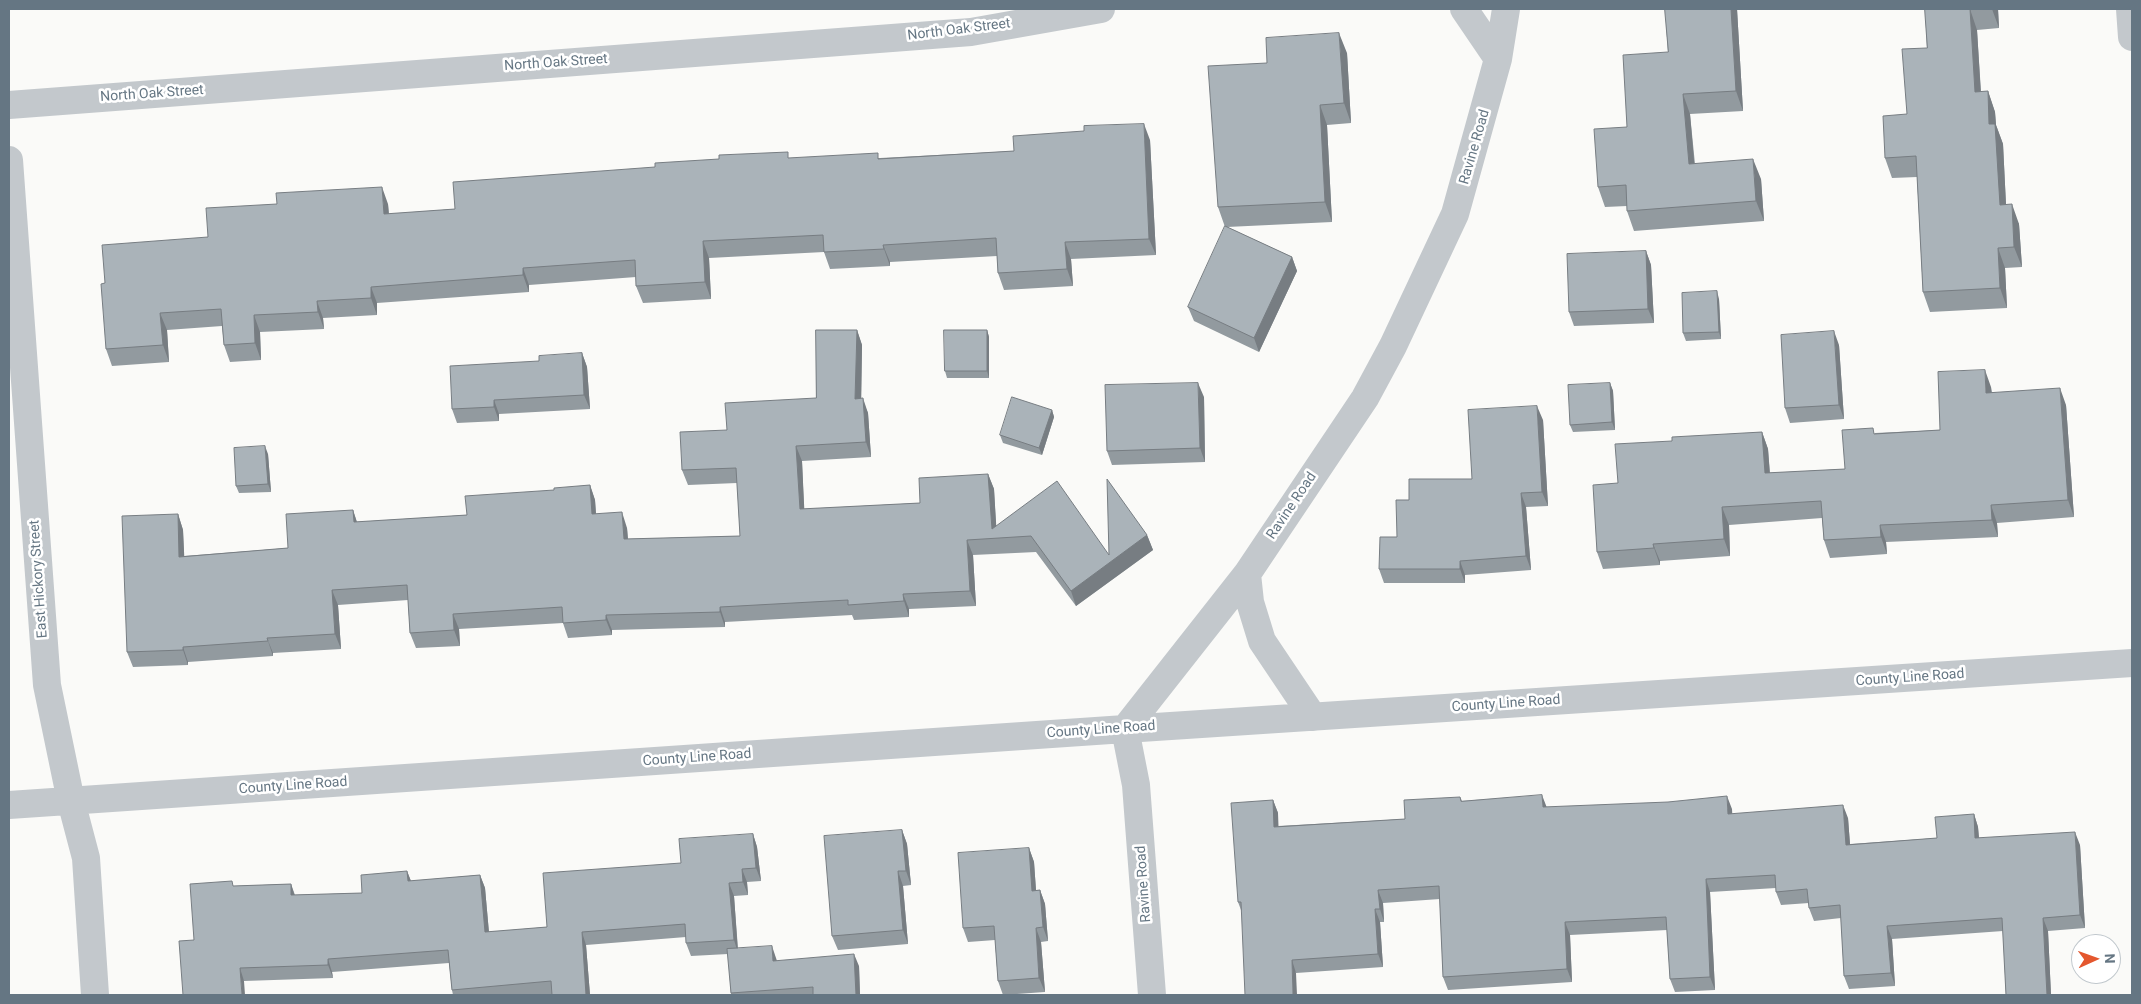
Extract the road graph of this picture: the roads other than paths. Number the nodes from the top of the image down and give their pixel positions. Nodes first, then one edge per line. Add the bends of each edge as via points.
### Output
1 (1101, 9) edge
2 (1464, 9) edge
3 (1506, 9) edge
4 (2130, 9) edge
5 (970, 20) edge
6 (2132, 37) edge
7 (1498, 59) junction
8 (9, 105) edge
9 (9, 160) edge
10 (1247, 574) junction
11 (2132, 663) edge
12 (1313, 717) junction
13 (1125, 729) junction
14 (71, 800) junction
15 (9, 805) edge
16 (95, 995) edge
17 (1152, 995) edge

1 - 5 street, North Oak Street
2 - 7 street
3 - 7 street, Ravine Road
4 - 6 street
5 - 8 street, North Oak Street
7 - 10 street, Ravine Road via 1456,214 1393,346 1365,398
9 - 14 street, East Hickory Street via 47,685
10 - 12 street via 1250,602 1262,641
10 - 13 street, Ravine Road
11 - 12 street, County Line Road
12 - 13 street, County Line Road
13 - 14 street, County Line Road
13 - 17 street, Ravine Road via 1136,785
14 - 15 street, County Line Road
14 - 16 street, East Hickory Street via 86,858

